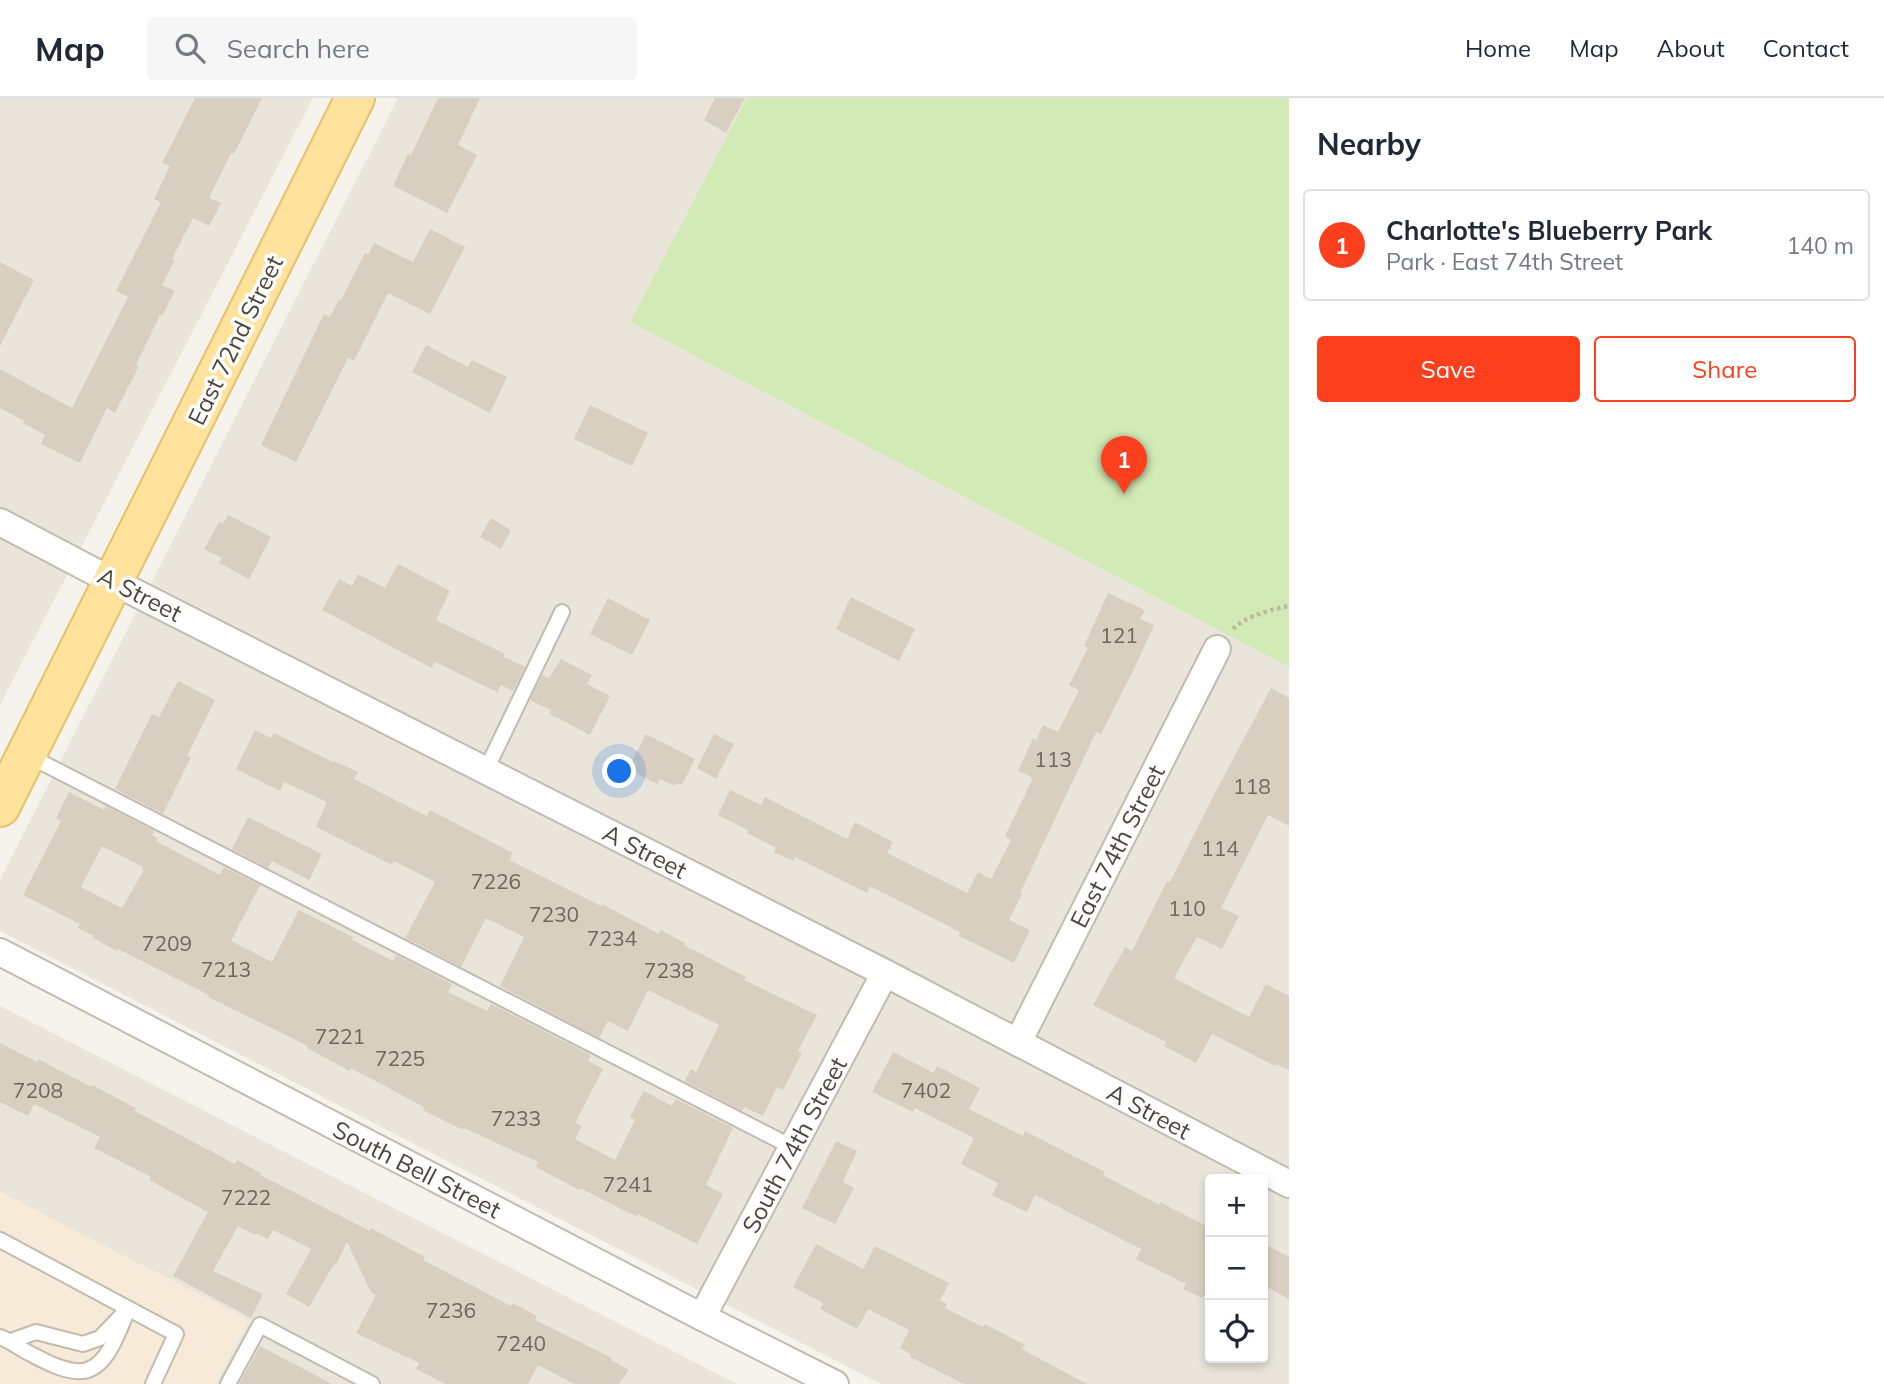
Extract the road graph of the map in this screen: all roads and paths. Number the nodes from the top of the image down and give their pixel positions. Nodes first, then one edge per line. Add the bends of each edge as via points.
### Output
1 (355, 98) edge
2 (0, 522) edge
3 (114, 582) junction
4 (1289, 606) edge
5 (562, 612) dead end
6 (1217, 649) joint
7 (27, 755) junction
8 (486, 770) junction
9 (0, 807) edge
10 (0, 952) edge
11 (885, 973) junction
12 (1018, 1042) junction
13 (792, 1147) junction
14 (1289, 1184) edge
15 (0, 1240) edge
16 (128, 1309) junction
17 (702, 1317) junction
18 (5, 1339) edge
19 (153, 1384) edge
20 (228, 1384) edge
21 (372, 1384) edge
22 (835, 1384) edge

1 - 3 main road, East 72nd Street
2 - 3 street, A Street
3 - 7 main road, East 72nd Street
3 - 8 street, A Street
4 - 6 path via 1237,624
5 - 8 lane
6 - 12 street, East 74th Street
7 - 9 main road, East 72nd Street
7 - 13 lane
8 - 11 street, A Street
10 - 17 street, South Bell Street
11 - 12 street, A Street
11 - 13 street, South 74th Street
12 - 14 street, A Street
13 - 17 street, South 74th Street
15 - 16 lane
16 - 18 lane via 100,1338 83,1344 36,1332
16 - 18 lane via 104,1358 91,1368 77,1371 57,1366
16 - 19 lane via 176,1334
17 - 22 street, South Bell Street
20 - 21 lane via 260,1325

